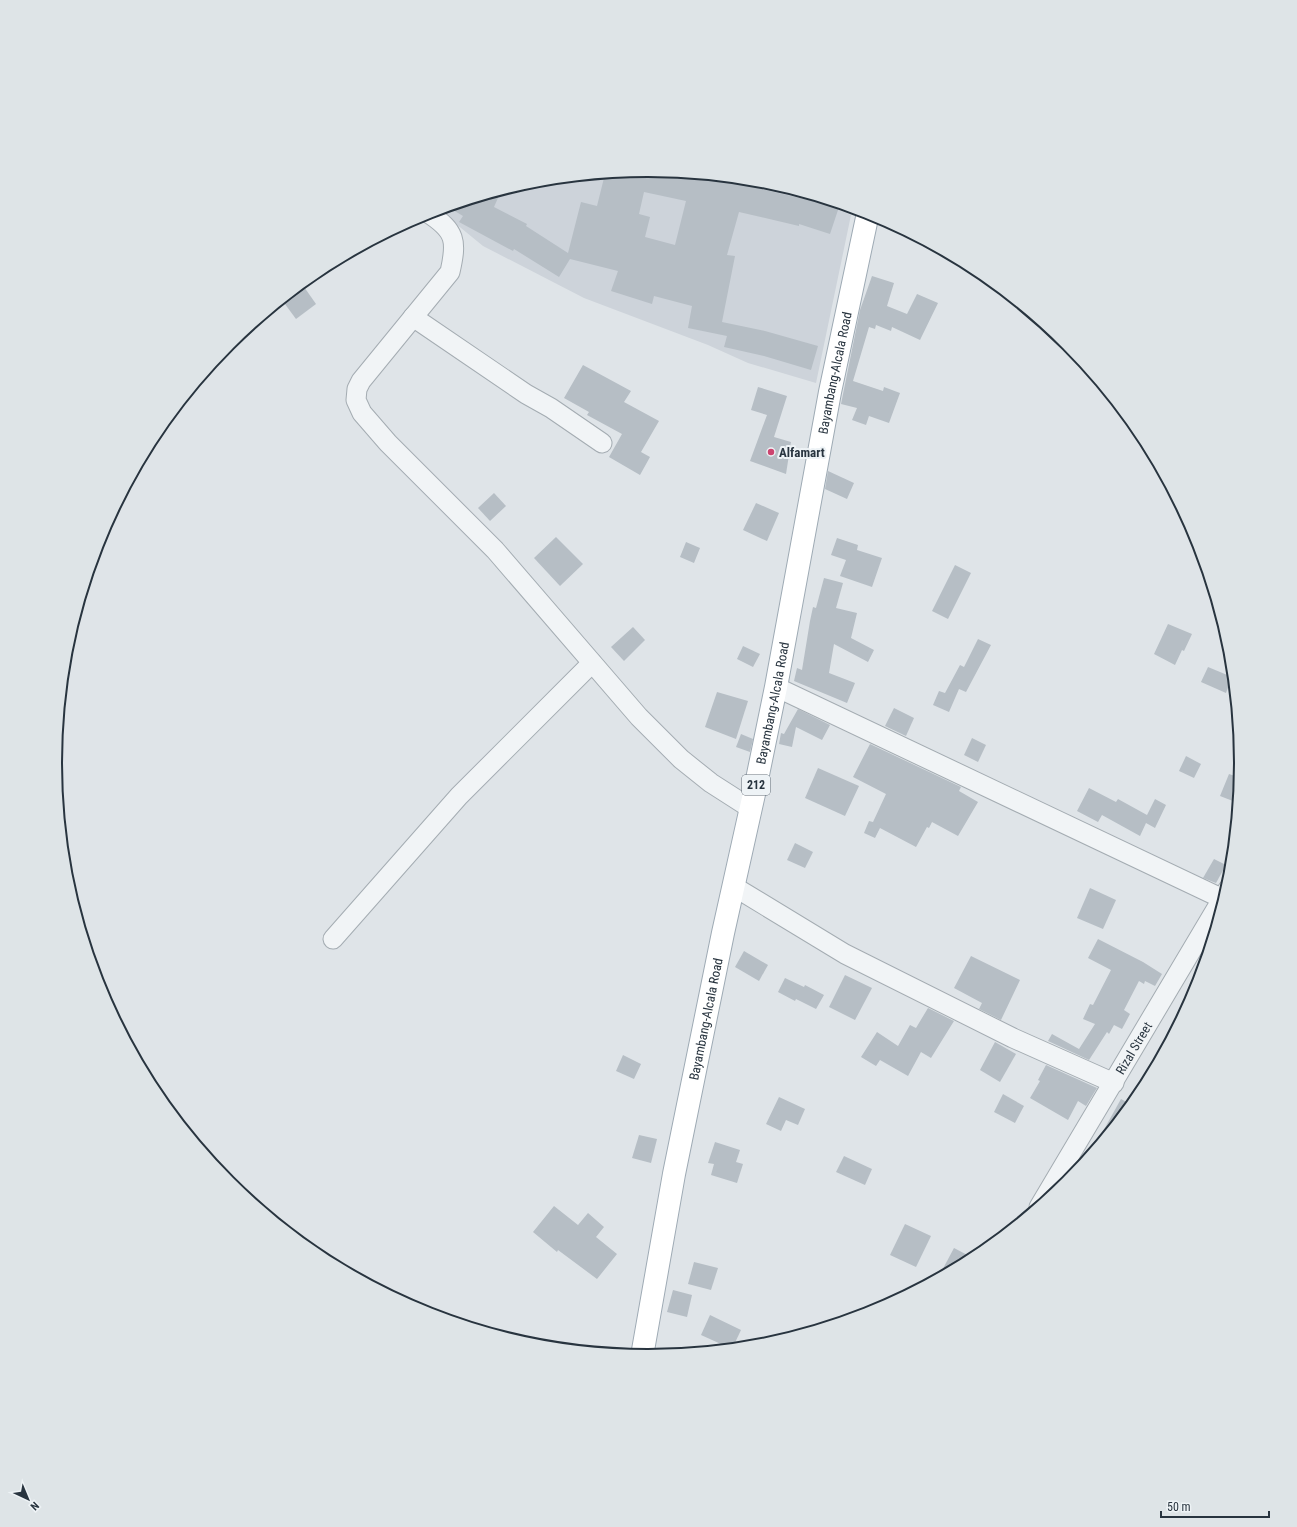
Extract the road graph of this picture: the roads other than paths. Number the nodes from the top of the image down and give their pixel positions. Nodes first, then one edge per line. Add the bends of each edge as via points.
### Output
1 (435, 218) edge
2 (867, 220) edge
3 (413, 317) junction
4 (602, 443) dead end
5 (592, 663) junction
6 (776, 687) junction
7 (750, 808) junction
8 (733, 886) junction
9 (1221, 892) edge
10 (1217, 908) edge
11 (333, 939) dead end
12 (1114, 1083) junction
13 (1049, 1191) edge
14 (643, 1350) edge

1 - 3 street via 447,227 453,239 454,252 450,272
2 - 6 main road, Bayambang-Alcala Road / 212 via 829,400
3 - 4 street
3 - 5 street via 361,381 356,400 362,414 495,550
5 - 7 street via 639,717 681,759 711,783
5 - 11 street via 459,796
6 - 7 main road, Bayambang-Alcala Road / 212
6 - 9 street
7 - 8 main road, Bayambang-Alcala Road / 212
8 - 12 street via 846,954 1013,1038
8 - 14 main road, Bayambang-Alcala Road / 212 via 674,1174
10 - 12 street, Rizal Street
12 - 13 street, Rizal Street

